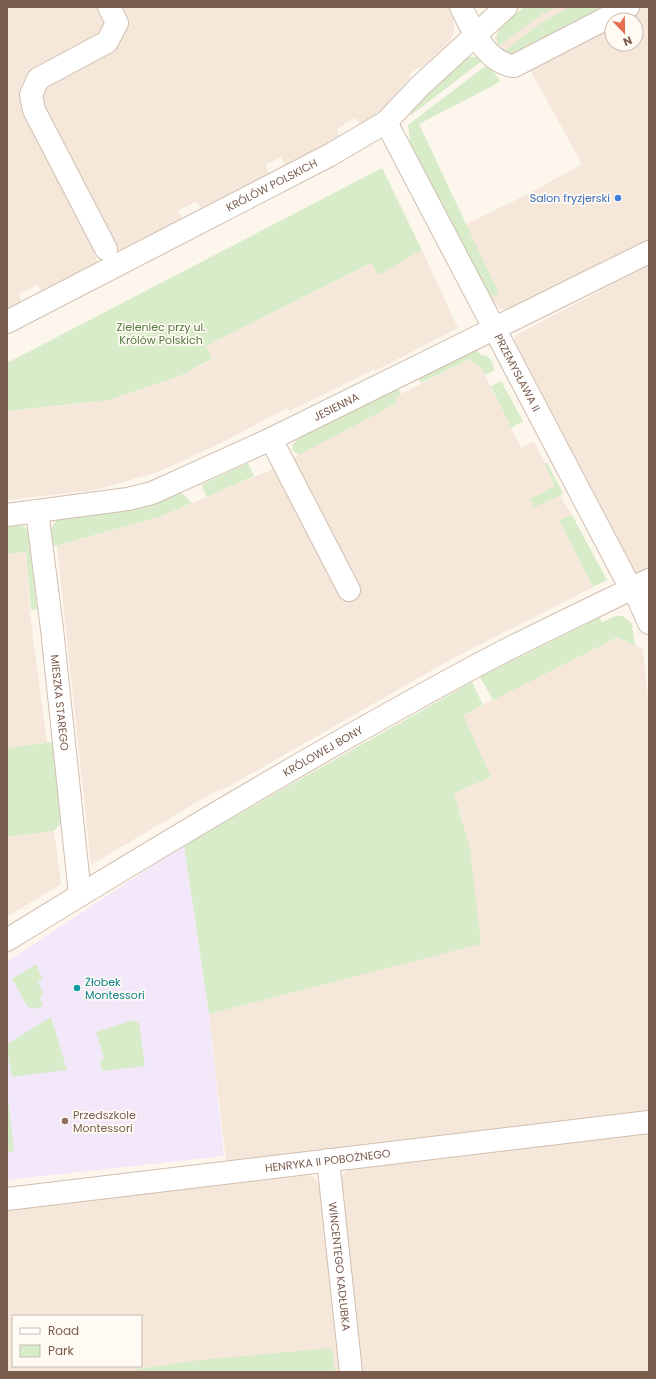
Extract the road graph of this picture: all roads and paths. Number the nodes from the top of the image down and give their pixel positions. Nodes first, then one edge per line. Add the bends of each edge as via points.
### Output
1 (109, 7) edge
2 (461, 7) edge
3 (506, 7) edge
4 (628, 7) edge
5 (475, 36) junction
6 (386, 122) junction
7 (106, 249) dead end
8 (649, 252) edge
9 (7, 322) edge
10 (494, 329) junction
11 (271, 438) junction
12 (38, 511) junction
13 (7, 515) edge
14 (640, 584) edge
15 (349, 590) dead end
16 (649, 623) edge
17 (80, 894) junction
18 (7, 940) edge
19 (649, 1122) edge
20 (328, 1160) junction
21 (7, 1198) edge
22 (351, 1372) edge

1 - 7 street via 117,23 107,42 38,80 31,95 34,110
2 - 5 street
3 - 5 street, KRÓLÓW POLSKICH
4 - 5 street via 514,66 504,65
5 - 6 street, KRÓLÓW POLSKICH via 420,86
6 - 9 street, KRÓLÓW POLSKICH via 323,159
6 - 10 street, PRZEMYSŁAWA II
8 - 10 street, JESIENNA
10 - 11 street, JESIENNA
10 - 14 street, PRZEMYSŁAWA II
11 - 12 street, JESIENNA via 152,493 128,499
11 - 15 street
12 - 13 street, JESIENNA
12 - 17 street, MIESZKA STAREGO
14 - 16 street, PRZEMYSŁAWA II via 641,603
14 - 17 street, KRÓLOWEJ BONY via 471,669 372,723
17 - 18 street, KRÓLOWEJ BONY
19 - 20 street, HENRYKA II POBOŻNEGO
20 - 21 street, HENRYKA II POBOŻNEGO
20 - 22 street, WINCENTEGO KADŁUBKA

